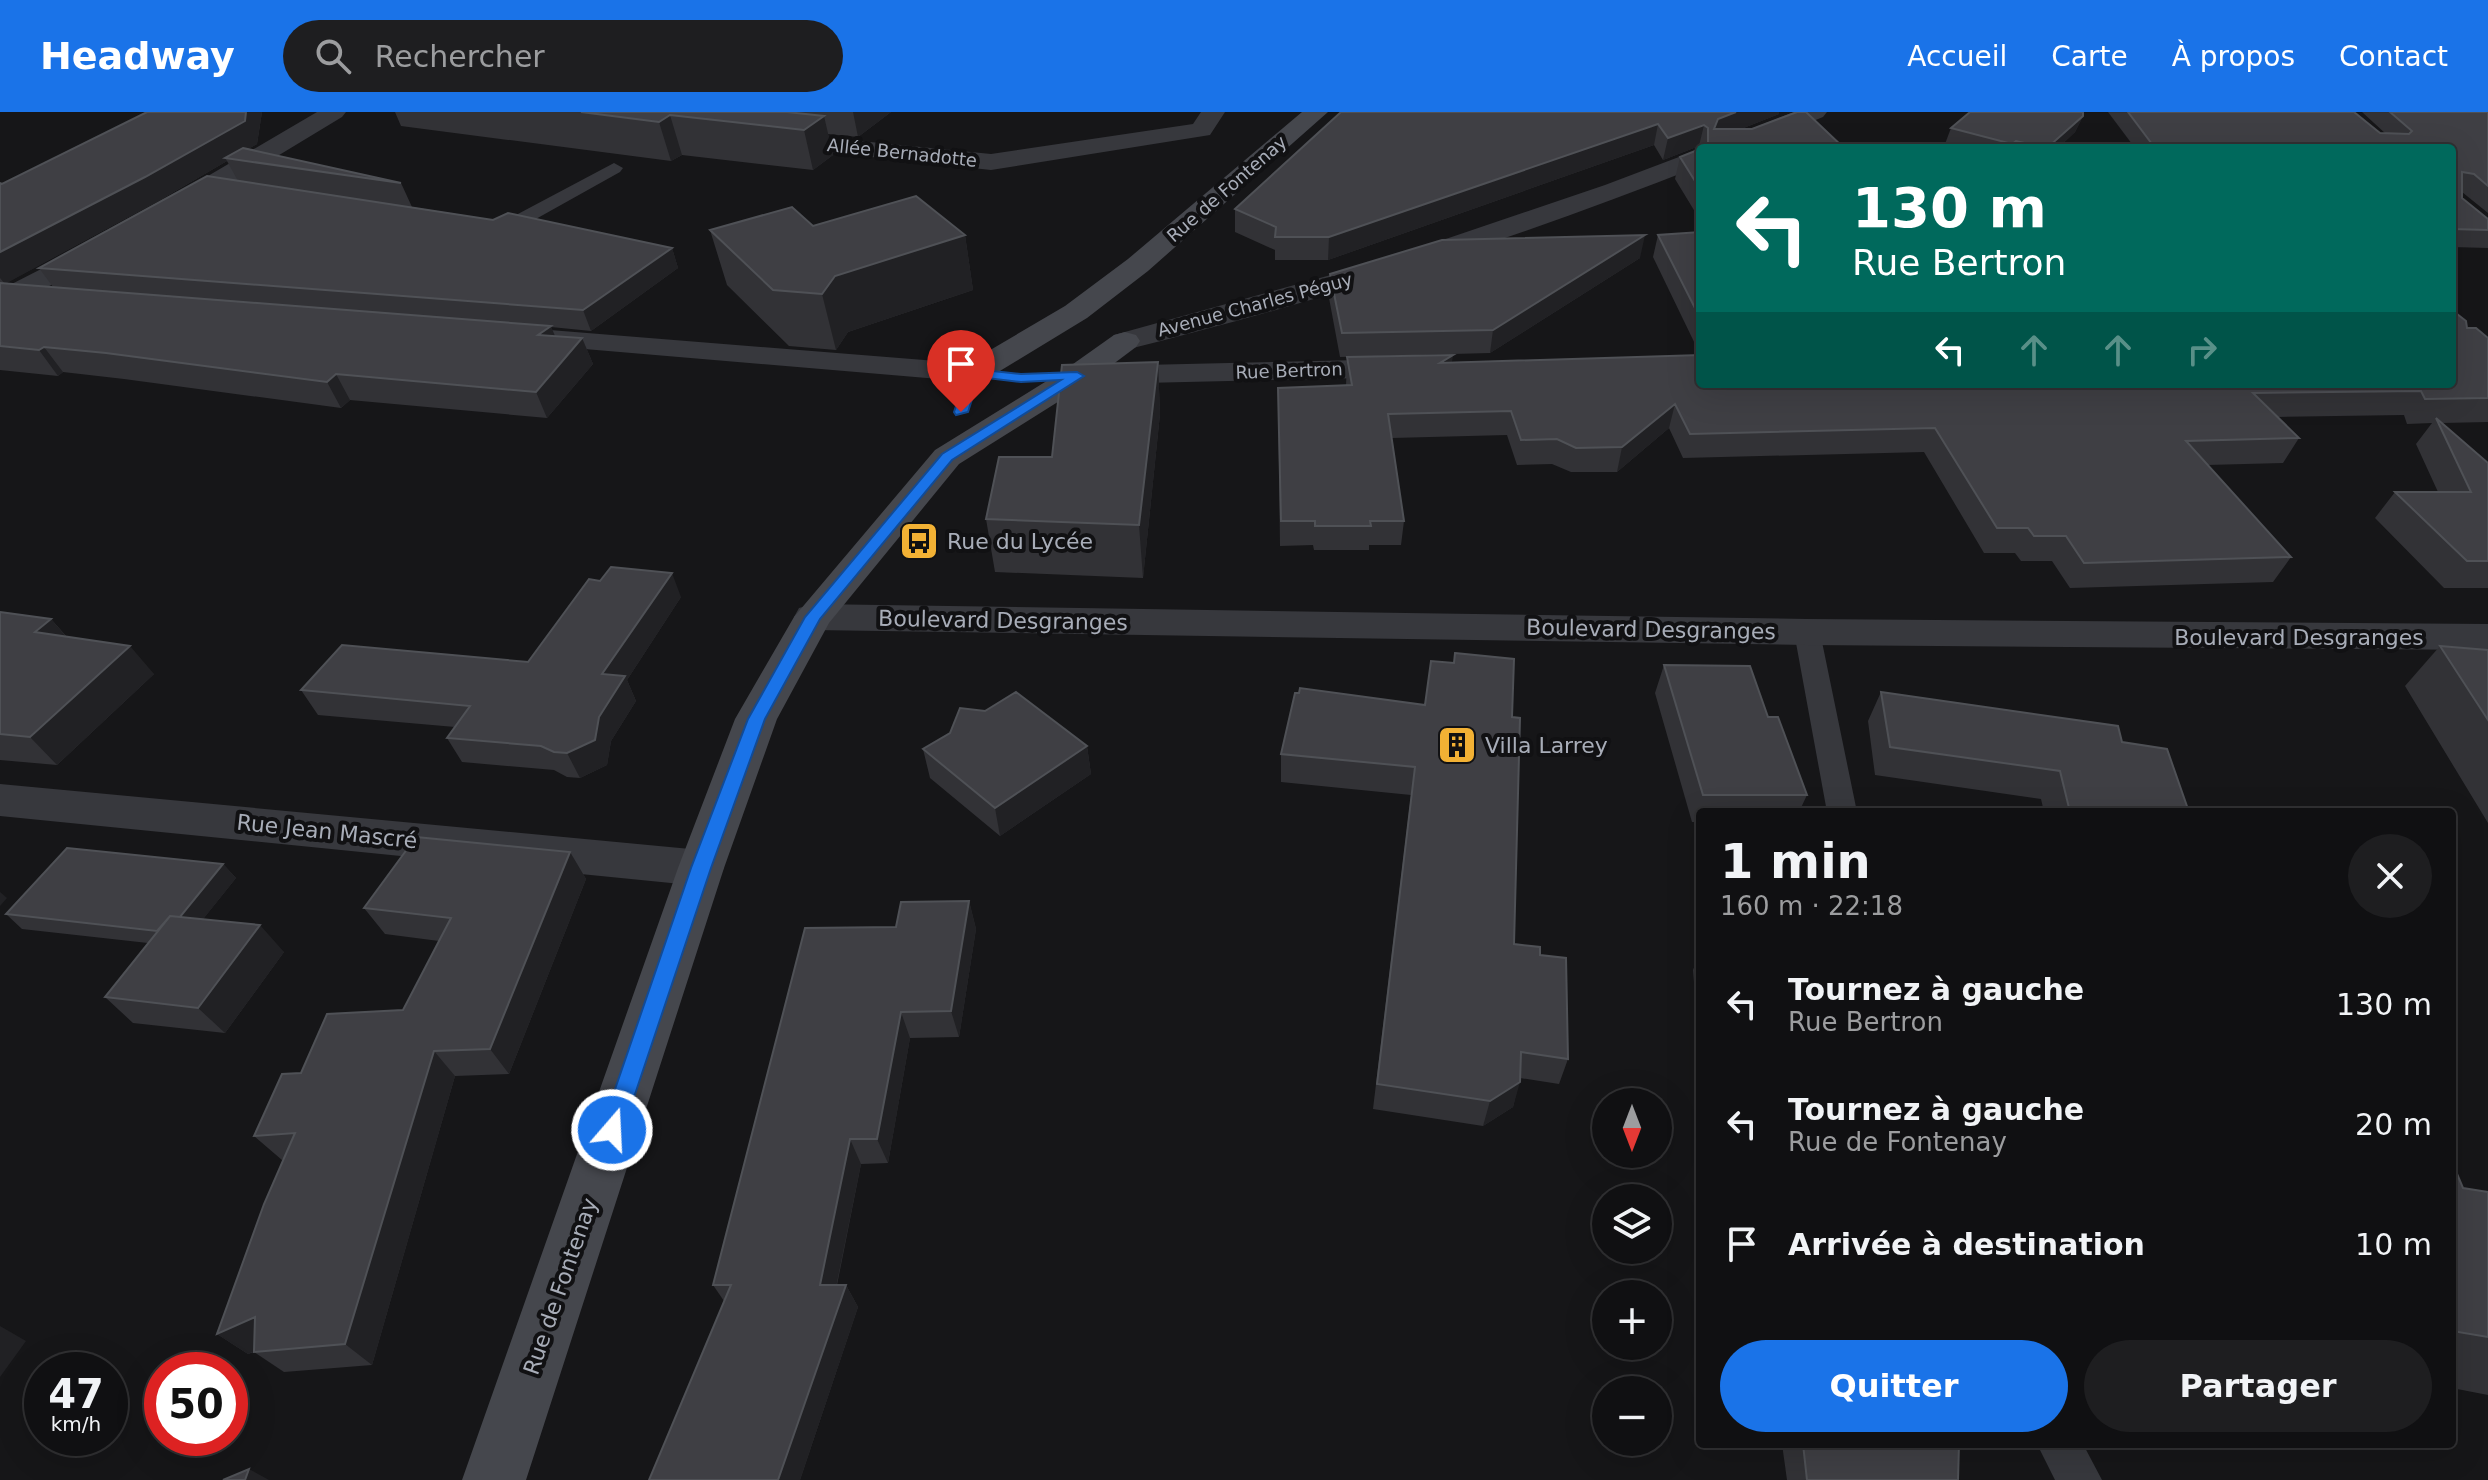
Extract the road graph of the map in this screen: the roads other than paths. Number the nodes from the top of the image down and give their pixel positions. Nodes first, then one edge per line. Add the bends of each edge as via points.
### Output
1 (334, 112) edge
2 (1213, 112) edge
3 (1316, 112) edge
4 (1815, 112) edge
5 (747, 137) edge
6 (1733, 144) edge
7 (1696, 159) edge
8 (614, 168) dead end
9 (209, 186) junction
10 (243, 192) edge
11 (143, 224) edge
12 (471, 225) edge
13 (117, 238) edge
14 (1138, 265) junction
15 (5, 295) edge
16 (58, 299) edge
17 (1129, 318) junction
18 (498, 335) edge
19 (1031, 340) junction
20 (1429, 367) edge
21 (1077, 376) junction
22 (967, 394) junction
23 (947, 457) junction
24 (813, 617) junction
25 (1807, 632) junction
26 (2488, 637) edge
27 (0, 800) edge
28 (1841, 808) edge
29 (701, 868) junction
30 (2060, 1448) edge
31 (494, 1480) edge
32 (2080, 1480) edge

1 - 9 street
2 - 5 street, Allée Bernadotte via 1201,130 991,162
3 - 14 main road, Rue de Fontenay
4 - 6 street
7 - 17 street, Avenue Charles Péguy via 1388,268
8 - 12 lane via 502,230
9 - 10 lane
9 - 11 street
13 - 15 street
14 - 17 main road
14 - 19 main road, Rue de Fontenay
15 - 16 street
17 - 19 main road, Avenue Charles Péguy
17 - 21 main road, Rue de Fontenay
18 - 22 street
19 - 22 main road, Rue de Fontenay
20 - 21 street, Rue Bertron
21 - 22 main road, Rue Bertron via 1021,378
21 - 23 main road, Rue de Fontenay
22 - 23 main road, Rue de Fontenay
23 - 24 main road, Rue de Fontenay
24 - 25 street, Boulevard Desgranges
24 - 29 main road, Rue de Fontenay via 756,719
25 - 26 street, Boulevard Desgranges
25 - 28 lane
27 - 29 street, Rue Jean Mascré
29 - 31 main road, Rue de Fontenay
30 - 32 lane

